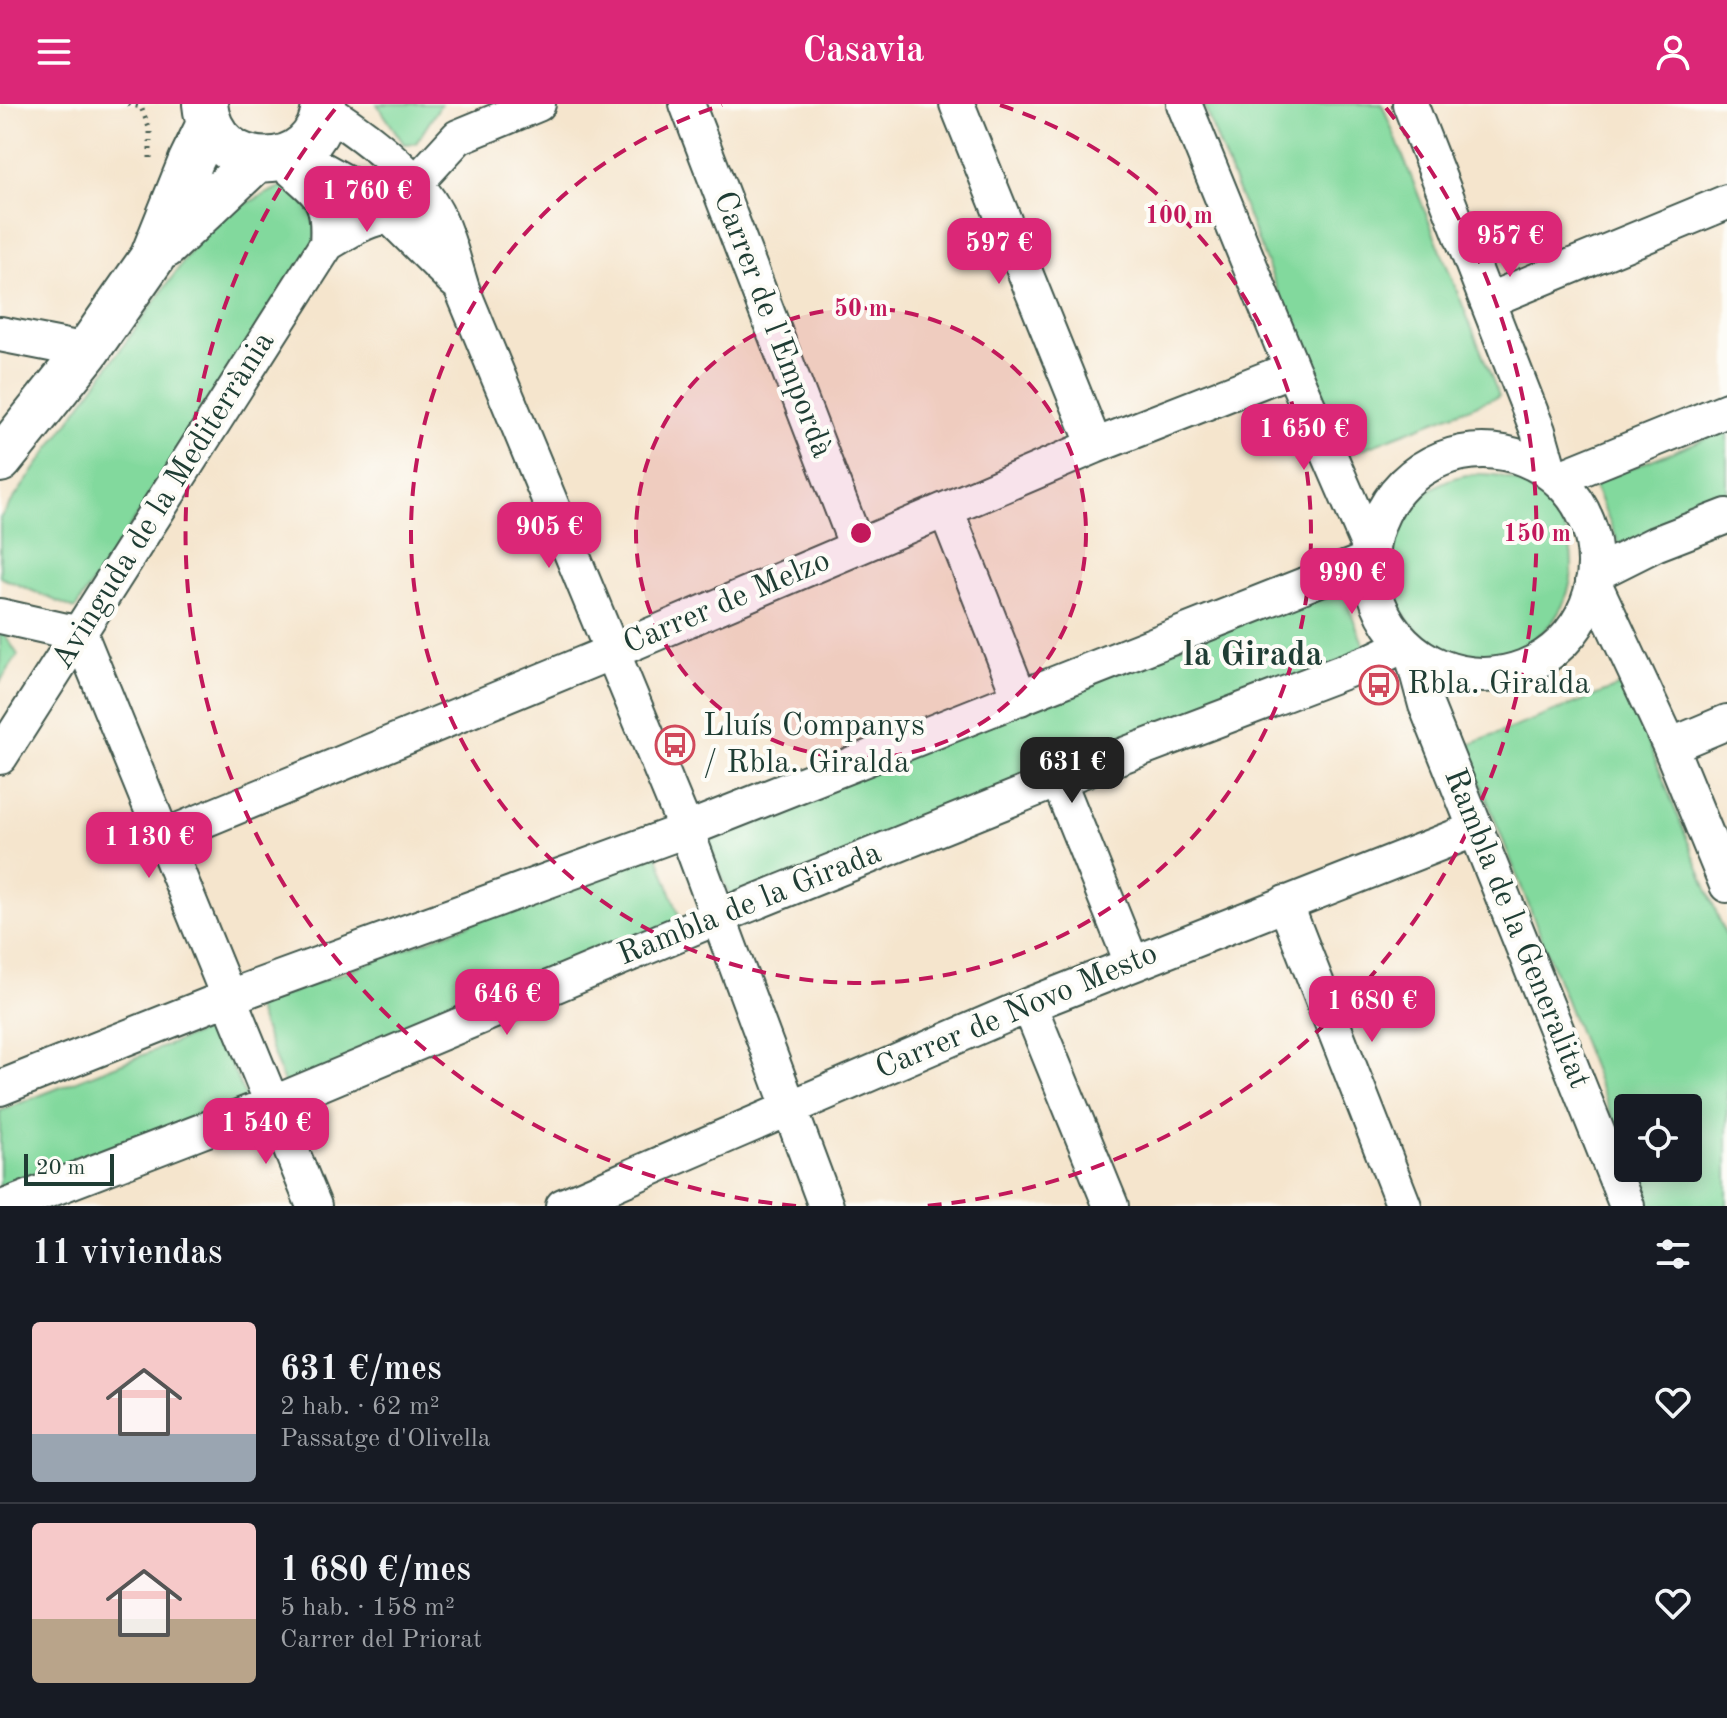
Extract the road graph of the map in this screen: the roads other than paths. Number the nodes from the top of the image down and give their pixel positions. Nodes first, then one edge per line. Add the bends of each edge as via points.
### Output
1 (538, 104) edge
2 (687, 104) edge
3 (957, 104) edge
4 (1184, 104) edge
5 (1410, 104) edge
6 (324, 107) edge
7 (207, 114) edge
8 (276, 157) junction
9 (411, 180) junction
10 (1727, 202) edge
11 (379, 206) junction
12 (442, 228) junction
13 (327, 244) junction
14 (152, 258) junction
15 (462, 289) junction
16 (1487, 301) junction
17 (0, 334) edge
18 (87, 351) junction
19 (1292, 369) junction
20 (1727, 410) edge
21 (1095, 446) junction
22 (0, 460) edge
23 (1554, 476) junction
24 (946, 510) junction
25 (1727, 516) edge
26 (857, 547) junction
27 (1370, 555) junction
28 (1594, 578) junction
29 (0, 600) edge
30 (0, 616) edge
31 (83, 629) junction
32 (1408, 647) junction
33 (614, 651) junction
34 (1020, 698) junction
35 (1727, 722) edge
36 (1670, 746) junction
37 (0, 757) edge
38 (1058, 780) junction
39 (1476, 829) junction
40 (686, 830) junction
41 (163, 837) junction
42 (1727, 885) edge
43 (1285, 903) junction
44 (718, 917) junction
45 (1132, 963) junction
46 (229, 997) junction
47 (1029, 1005) junction
48 (0, 1088) edge
49 (272, 1104) junction
50 (789, 1109) junction
51 (7, 1206) edge
52 (314, 1206) edge
53 (563, 1206) edge
54 (826, 1206) edge
55 (1111, 1206) edge
56 (1404, 1206) edge
57 (1627, 1206) edge

1 - 9 street via 458,137 424,174
2 - 26 street, Carrer de l'Empordà
3 - 21 street
4 - 19 street
5 - 16 street
6 - 8 street via 306,144
6 - 9 street
7 - 8 street via 220,141 237,154
7 - 14 street
8 - 11 street
8 - 13 street via 322,195
8 - 14 street
9 - 11 street
9 - 12 street
10 - 16 street
11 - 12 street, Avinguda de la Mediterrània
11 - 13 street, Avinguda de la Mediterrània via 375,216
11 - 15 street
12 - 15 street
13 - 31 street, Avinguda de la Mediterrània
14 - 18 street
15 - 33 street
16 - 23 street
17 - 18 street
18 - 22 street
19 - 21 street, Carrer de Melzo
19 - 27 street
20 - 23 street
21 - 24 street, Carrer de Melzo
23 - 27 street via 1520,457 1487,450 1453,454 1423,467 1397,490 1379,518
23 - 28 street via 1587,521
24 - 26 street, Carrer de Melzo
24 - 34 street
25 - 28 street via 1655,544
26 - 33 street, Carrer de Melzo
27 - 32 street via 1373,591 1385,620
27 - 34 street
28 - 32 street via 1582,615 1563,643 1536,662 1505,674 1471,676 1439,667
28 - 36 street
29 - 31 street
30 - 31 street
31 - 37 street, Avinguda de la Mediterrània
31 - 41 street
32 - 38 street, Rambla de la Girada
32 - 39 street, Rambla de la Generalitat
33 - 40 street
33 - 41 street, Carrer de Melzo
34 - 40 street
35 - 36 street
36 - 42 street
38 - 44 street, Rambla de la Girada
38 - 45 street
39 - 43 street, Carrer de Novo Mesto
39 - 57 street, Rambla de la Generalitat
40 - 44 street
40 - 46 street
41 - 46 street
43 - 45 street, Carrer de Novo Mesto
43 - 56 street
44 - 49 street, Rambla de la Girada
44 - 50 street
45 - 47 street, Carrer de Novo Mesto
46 - 48 street
46 - 49 street
47 - 50 street, Carrer de Novo Mesto
47 - 55 street
49 - 51 street, Rambla de la Girada
49 - 52 street
50 - 53 street, Carrer de Novo Mesto
50 - 54 street

